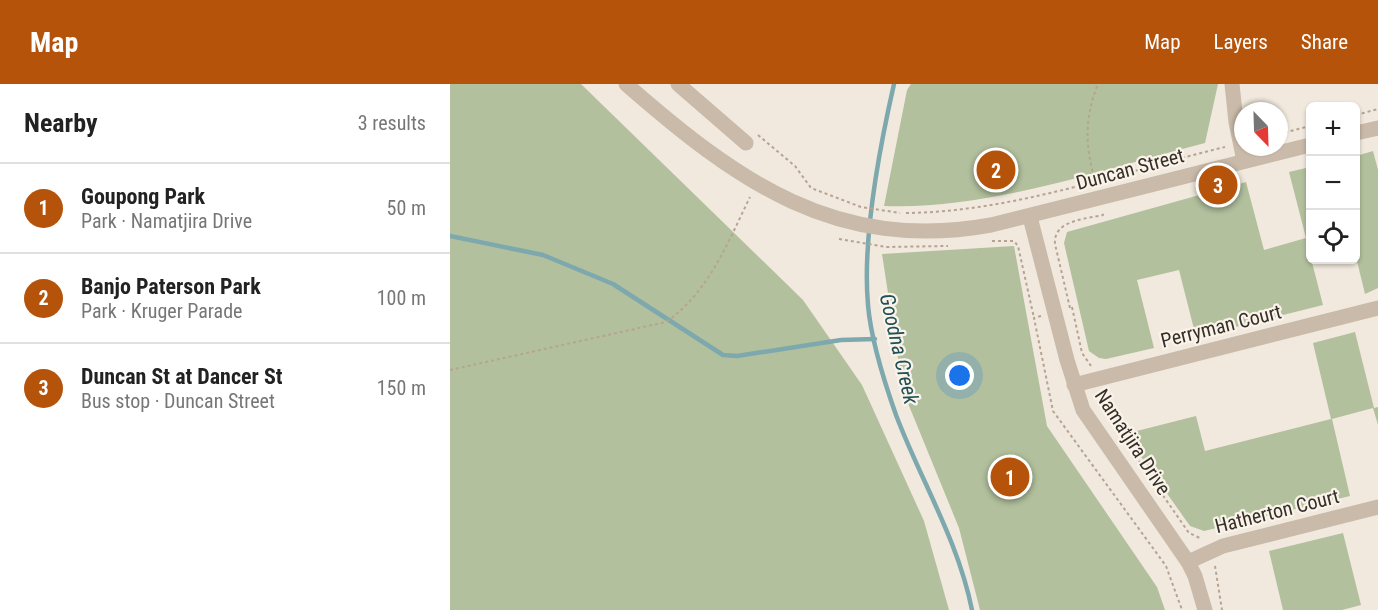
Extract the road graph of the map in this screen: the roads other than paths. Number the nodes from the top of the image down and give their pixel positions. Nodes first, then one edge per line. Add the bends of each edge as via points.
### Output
1 (626, 84) edge
2 (678, 84) edge
3 (1232, 84) edge
4 (1378, 128) edge
5 (1360, 133) edge
6 (751, 138) road end
7 (1306, 146) edge
8 (1244, 161) junction
9 (1030, 217) junction
10 (1378, 308) edge
11 (1074, 385) junction
12 (1378, 507) edge
13 (1188, 562) junction
14 (1205, 610) edge

1 - 9 street, Duncan Street via 702,148 757,184 842,221 888,230 954,231
2 - 6 street
3 - 8 street
4 - 5 street
7 - 8 street, Duncan Street
8 - 9 street, Duncan Street
9 - 11 street, Namatjira Drive
10 - 11 street, Perryman Court
11 - 13 street, Namatjira Drive via 1094,428
12 - 13 street, Hatherton Court via 1208,551
13 - 14 street, Namatjira Drive

